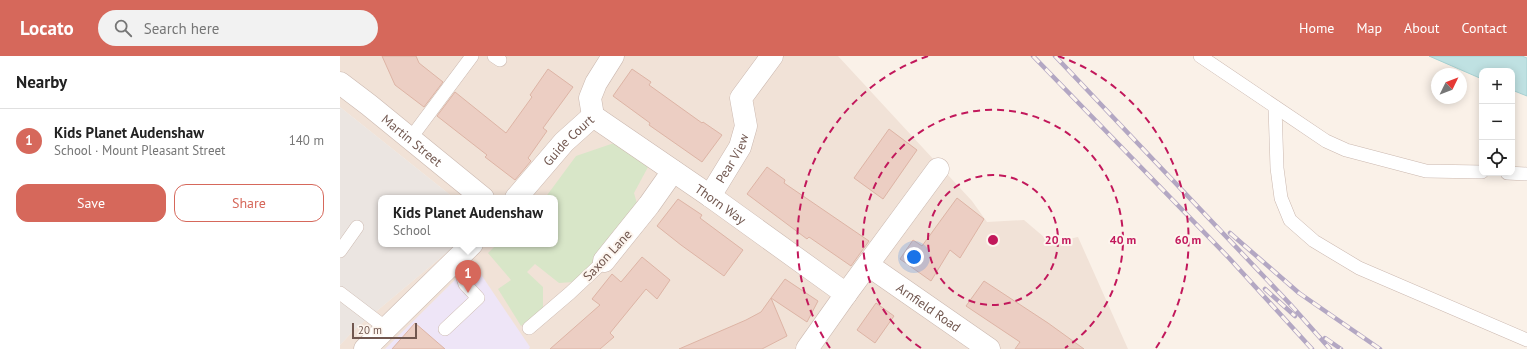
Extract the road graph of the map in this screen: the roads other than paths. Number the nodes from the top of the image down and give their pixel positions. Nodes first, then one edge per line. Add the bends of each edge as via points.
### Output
1 (472, 56) edge
2 (614, 56) edge
3 (772, 56) edge
4 (1200, 56) edge
5 (340, 83) edge
6 (1275, 107) junction
7 (594, 116) junction
8 (410, 139) junction
9 (938, 169) dead end
10 (673, 171) junction
11 (1479, 172) edge
12 (1515, 173) edge
13 (1527, 174) edge
14 (479, 195) edge
15 (519, 195) edge
16 (710, 196) junction
17 (357, 227) dead end
18 (469, 247) edge
19 (340, 251) edge
20 (456, 259) junction
21 (604, 261) joint
22 (868, 265) junction
23 (340, 293) edge
24 (846, 294) junction
25 (386, 328) junction
26 (529, 328) dead end
27 (445, 329) dead end
28 (1527, 340) edge
29 (365, 349) edge
30 (808, 349) edge
31 (989, 349) edge

1 - 8 lane
2 - 7 street, Guide Court via 596,83 590,98
3 - 16 street, Pear View via 741,98 746,126 740,147
4 - 6 lane
5 - 8 street, Martin Street
6 - 11 lane via 1326,141 1346,150 1426,171
6 - 28 lane via 1276,168 1281,198 1290,220 1314,241 1358,268
7 - 10 street, Thorn Way
7 - 15 street, Guide Court via 564,142
8 - 14 street, Martin Street
9 - 22 street
10 - 16 street, Thorn Way
10 - 21 street, Saxon Lane
12 - 13 lane
16 - 24 street, Thorn Way
17 - 19 lane
18 - 20 street
20 - 25 street
20 - 27 lane via 464,284 478,298
21 - 26 lane, Saxon Lane
22 - 24 street
22 - 31 street, Arnfield Road
23 - 25 lane
24 - 30 street
25 - 29 street

